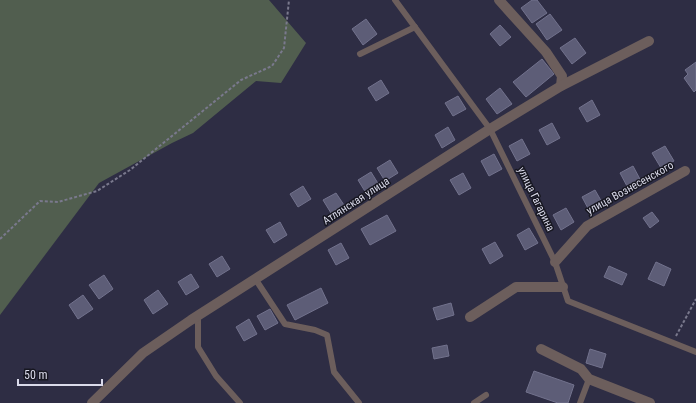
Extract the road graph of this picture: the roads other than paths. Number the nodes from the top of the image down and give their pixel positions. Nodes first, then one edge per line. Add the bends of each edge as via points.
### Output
1 (395, 0) edge
2 (499, 0) edge
3 (415, 27) junction
4 (649, 40) dead end
5 (360, 54) dead end
6 (561, 86) junction
7 (490, 129) junction
8 (685, 171) dead end
9 (555, 262) junction
10 (256, 280) junction
11 (563, 287) junction
12 (198, 315) junction
13 (470, 317) dead end
14 (541, 349) dead end
15 (696, 352) edge
16 (589, 379) junction
17 (486, 396) dead end
18 (92, 403) edge
19 (240, 403) edge
20 (359, 403) edge
21 (474, 403) edge
22 (580, 403) edge
23 (650, 403) edge

1 - 3 lane, улица Гагарина
2 - 6 street via 546,52 562,76
3 - 5 lane
3 - 7 lane, улица Гагарина
4 - 6 street, Атлянская улица
6 - 7 street, Атлянская улица
7 - 9 lane, улица Гагарина
7 - 10 street, Атлянская улица
8 - 9 street, улица Вознесенского via 587,226
9 - 11 lane, улица Гагарина
10 - 12 street, Атлянская улица
10 - 20 lane via 285,324 327,335 334,372
11 - 13 street via 516,287
11 - 15 lane, улица Гагарина via 568,300
12 - 18 street, Атлянская улица via 142,353
12 - 19 lane via 198,347 216,376
14 - 16 street via 581,369
16 - 22 lane
16 - 23 street
17 - 21 lane

